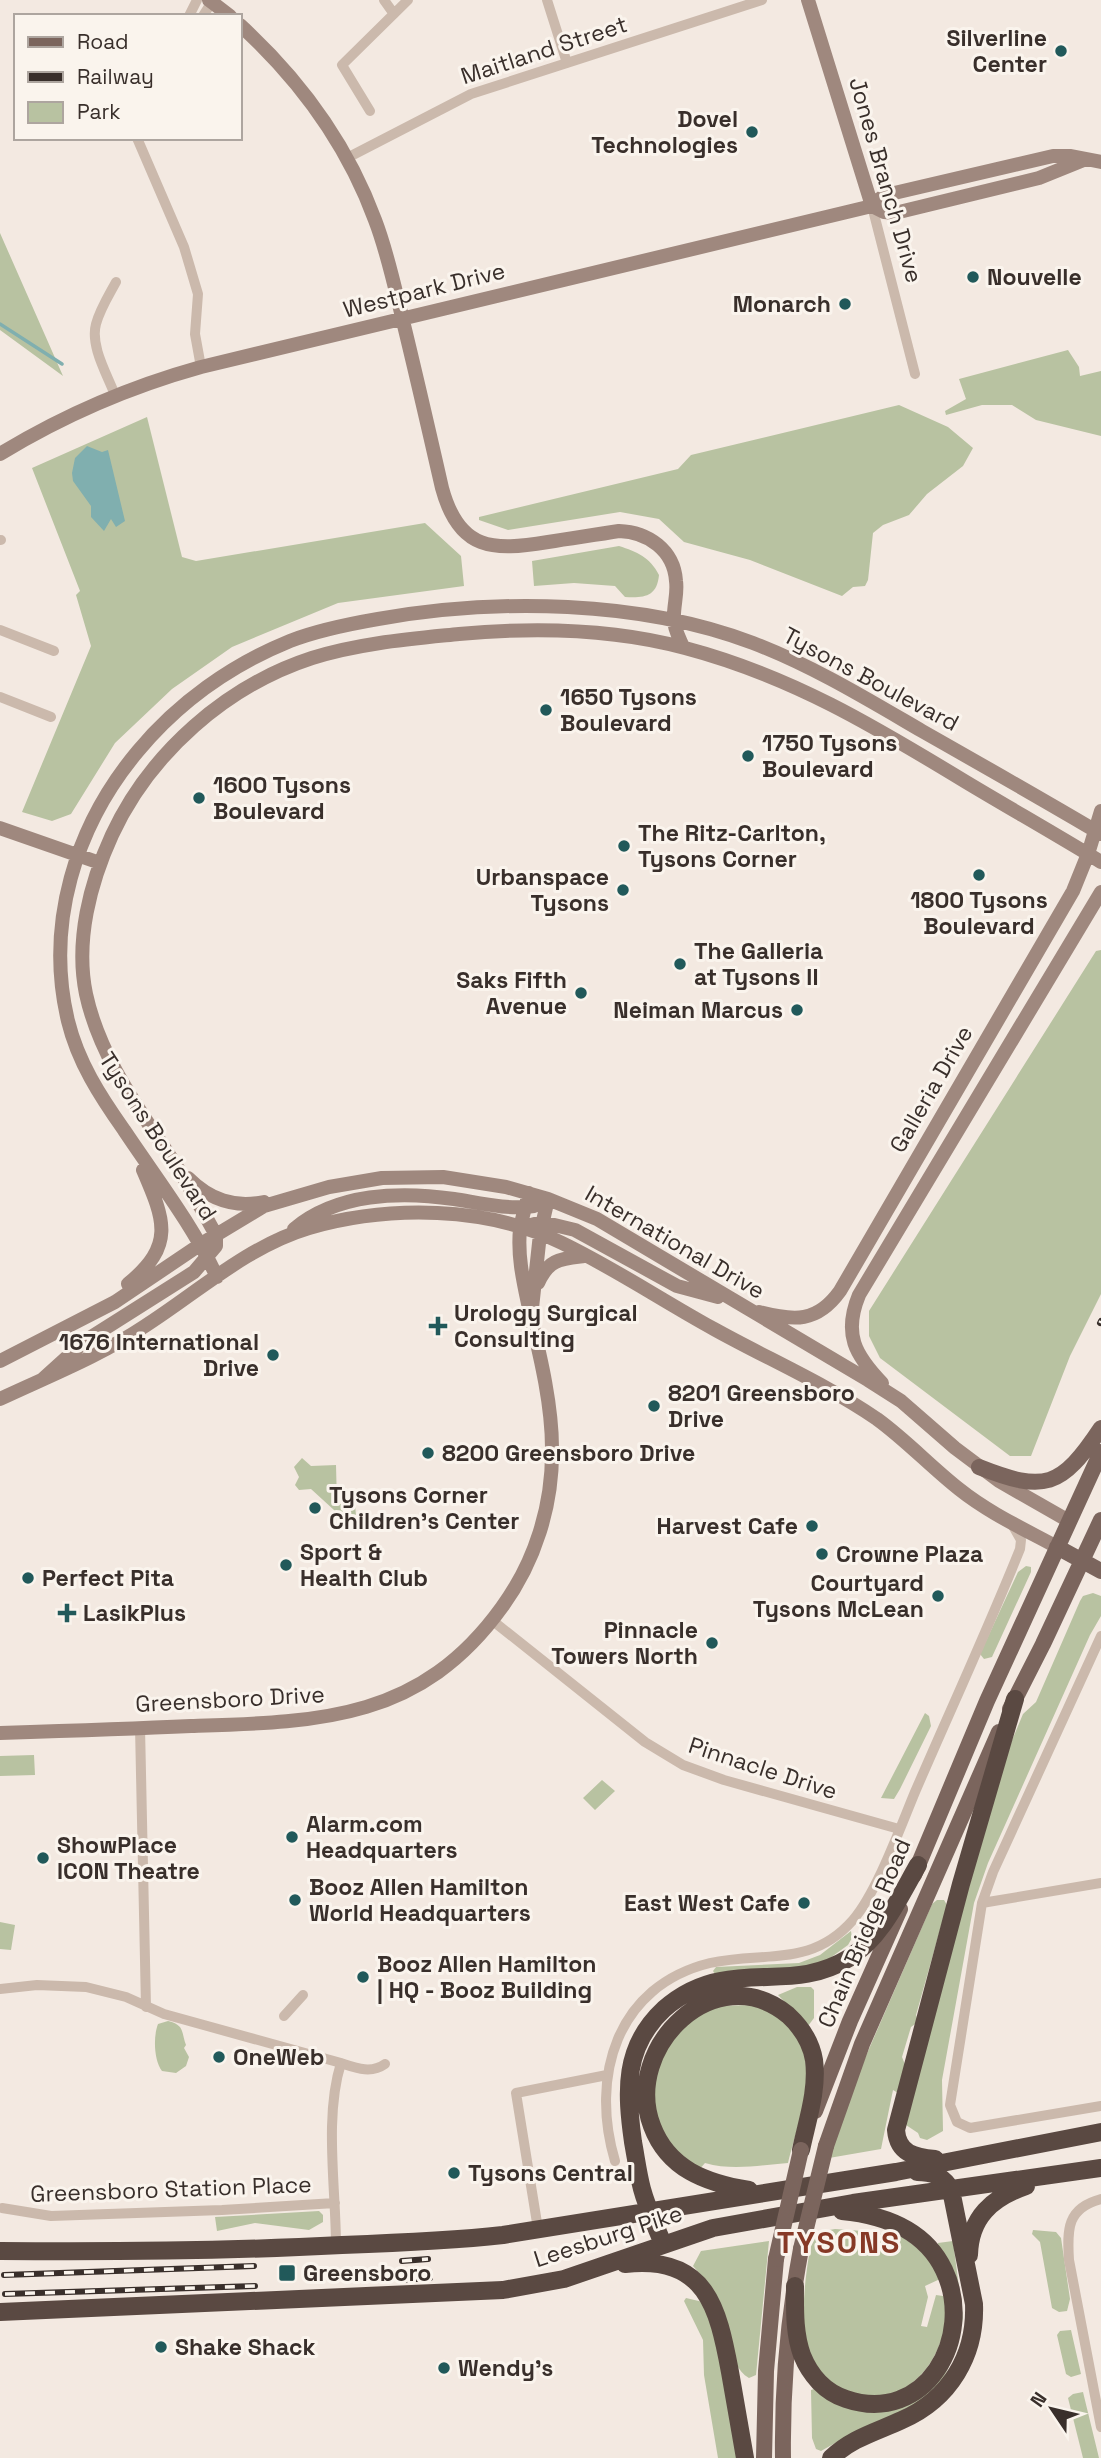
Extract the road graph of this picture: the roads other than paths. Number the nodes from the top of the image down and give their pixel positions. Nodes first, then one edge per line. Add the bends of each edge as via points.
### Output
1 (208, 0) edge
2 (384, 0) edge
3 (408, 0) edge
4 (547, 0) edge
5 (762, 0) edge
6 (808, 0) edge
7 (191, 14) edge
8 (227, 14) edge
9 (394, 14) junction
10 (242, 27) edge
11 (566, 63) junction
12 (369, 111) dead end
13 (138, 140) edge
14 (347, 158) junction
15 (1101, 162) edge
16 (872, 206) junction
17 (116, 282) dead end
18 (402, 319) junction
19 (201, 367) junction
20 (915, 374) dead end
21 (115, 395) junction
22 (0, 454) edge
23 (674, 622) junction
24 (0, 629) edge
25 (652, 640) junction
26 (683, 647) junction
27 (54, 651) dead end
28 (0, 697) edge
29 (51, 717) dead end
30 (1101, 811) edge
31 (0, 828) edge
32 (1098, 832) edge
33 (1088, 854) junction
34 (76, 855) junction
35 (1101, 862) edge
36 (100, 863) junction
37 (1101, 892) edge
38 (128, 1137) junction
39 (172, 1160) junction
40 (548, 1199) junction
41 (279, 1200) junction
42 (527, 1200) junction
43 (520, 1228) junction
44 (541, 1228) junction
45 (216, 1235) junction
46 (284, 1237) junction
47 (201, 1244) junction
48 (584, 1255) junction
49 (208, 1258) junction
50 (217, 1277) junction
51 (534, 1290) junction
52 (730, 1299) junction
53 (744, 1308) junction
54 (531, 1318) junction
55 (82, 1320) junction
56 (0, 1361) edge
57 (43, 1379) junction
58 (0, 1399) edge
59 (901, 1401) junction
60 (1101, 1429) edge
61 (1101, 1452) edge
62 (979, 1467) junction
63 (1009, 1520) junction
64 (1069, 1521) junction
65 (1099, 1531) edge
66 (1058, 1547) junction
67 (1082, 1561) junction
68 (1101, 1572) edge
69 (493, 1621) junction
70 (1101, 1636) edge
71 (1015, 1699) junction
72 (140, 1727) junction
73 (0, 1733) edge
74 (899, 1829) junction
75 (918, 1866) junction
76 (1101, 1883) edge
77 (982, 1903) junction
78 (0, 1989) edge
79 (303, 1995) dead end
80 (146, 2007) junction
81 (284, 2016) dead end
82 (341, 2063) junction
83 (385, 2064) dead end
84 (607, 2075) junction
85 (1101, 2106) edge
86 (1097, 2130) edge
87 (801, 2150) junction
88 (615, 2161) dead end
89 (953, 2161) junction
90 (1101, 2168) edge
91 (896, 2172) junction
92 (1062, 2174) junction
93 (951, 2190) junction
94 (770, 2192) junction
95 (1101, 2199) edge
96 (335, 2203) junction
97 (2, 2208) dead end
98 (818, 2209) junction
99 (650, 2210) junction
100 (538, 2229) junction
101 (663, 2244) junction
102 (336, 2246) junction
103 (0, 2251) edge
104 (597, 2268) junction
105 (970, 2276) junction
106 (795, 2286) junction
107 (0, 2312) edge
108 (1101, 2427) edge
109 (745, 2458) edge
110 (764, 2458) edge
111 (783, 2458) edge
112 (831, 2458) edge

1 - 7 street
1 - 8 street
2 - 9 street
3 - 9 street
4 - 11 street
5 - 11 street, Maitland Street
6 - 16 street, Jones Branch Drive
9 - 12 street via 342,65
10 - 14 street via 305,94
11 - 14 street, Maitland Street via 461,98
13 - 19 street via 195,282 199,304 195,334
14 - 18 street via 387,251
15 - 16 street, Westpark Drive via 1086,159 1039,178 895,213
16 - 18 street, Westpark Drive
16 - 20 street, Jones Branch Drive
17 - 21 street via 95,330
18 - 19 street, Westpark Drive
18 - 23 street via 442,488 455,519 472,537 494,547 619,531 643,535 662,548 674,568
19 - 21 street, Westpark Drive
21 - 22 street, Westpark Drive via 62,418
23 - 25 street
23 - 26 street
23 - 32 street, Tysons Boulevard via 717,631 792,659
23 - 34 street, Tysons Boulevard via 605,610 496,607 389,617 294,639 245,663 170,715 115,782
24 - 27 street
25 - 26 street, Tysons Boulevard
25 - 36 street, Tysons Boulevard via 598,632 495,631 360,646 310,659 227,701 169,749 123,812
26 - 33 street, Tysons Boulevard via 768,674 820,698
28 - 29 street
30 - 32 street, Galleria Drive
31 - 34 street
32 - 33 street, Galleria Drive
33 - 35 street, Tysons Boulevard
33 - 53 street, Galleria Drive via 1073,891 830,1305 793,1318
34 - 36 street
34 - 38 street, Tysons Boulevard via 65,894 60,940 66,1016 91,1083
36 - 39 street, Tysons Boulevard via 88,904 83,953 86,994 106,1054
37 - 59 street, Galleria Drive via 853,1309 857,1353
38 - 47 street, Tysons Boulevard
38 - 55 street via 155,1198 162,1224 160,1240 149,1265
39 - 41 street via 198,1188 225,1202 243,1205
39 - 45 street, Tysons Boulevard
40 - 42 street, International Drive
40 - 44 street, Greensboro Drive
40 - 52 street, International Drive via 597,1219
41 - 42 street, International Drive via 328,1187 411,1176 473,1181
41 - 45 street, International Drive
42 - 43 street, Greensboro Drive
42 - 46 street via 500,1206 428,1195 381,1196 330,1206
43 - 44 street
43 - 46 street via 467,1216 408,1213 343,1220
43 - 54 street, Greensboro Drive via 523,1287
44 - 48 street
44 - 51 street, Greensboro Drive
44 - 52 street via 575,1230 677,1286
45 - 47 street, International Drive
45 - 49 street via 216,1246
46 - 50 street
47 - 49 street, Tysons Boulevard
47 - 55 street, International Drive
48 - 51 street via 550,1264
48 - 63 street via 853,1404 962,1491
49 - 50 street, Tysons Boulevard
49 - 57 street via 194,1272 85,1341
50 - 57 street via 119,1342
51 - 54 street, Greensboro Drive
52 - 53 street, International Drive
53 - 59 street, International Drive
54 - 69 street, Greensboro Drive via 550,1420 550,1482 531,1558
55 - 56 street, International Drive
57 - 58 street
59 - 62 street, International Drive
60 - 62 main road via 1066,1473 1047,1481 1013,1480
61 - 64 main road, Chain Bridge Road
62 - 64 street, International Drive
63 - 66 street
63 - 74 street via 1019,1532 1020,1549
64 - 65 main road, International Drive
64 - 66 main road, Chain Bridge Road
65 - 67 main road, Chain Bridge Road
66 - 67 main road
66 - 75 main road, Chain Bridge Road
67 - 68 main road
67 - 71 main road, Chain Bridge Road
69 - 72 street, Greensboro Drive via 436,1673 368,1708 315,1720
69 - 74 street, Pinnacle Drive via 645,1742 683,1765
70 - 77 street
71 - 89 highway via 896,2130 906,2152
71 - 106 main road, Chain Bridge Road, bridge via 862,2044 825,2146
72 - 73 street, Greensboro Drive
72 - 80 street
74 - 84 street via 864,1905 841,1932 800,1954 711,1963 659,1987 621,2031
75 - 87 main road, Chain Bridge Road via 846,2031
75 - 99 highway via 876,1933 848,1958 811,1975 732,1979 701,1986 671,2003 648,2028 634,2055 627,2093 637,2168
76 - 77 street
77 - 85 street via 951,2091 952,2115 962,2127 970,2128
78 - 80 street via 86,1987
79 - 81 street
80 - 82 street
82 - 83 street via 367,2070
82 - 96 street, Greensboro Station Place via 334,2085
84 - 88 street via 607,2137
84 - 100 street via 516,2093
86 - 89 highway, Leesburg Pike
87 - 94 highway via 815,2074 811,2046 794,2020 755,1999 726,1998 682,2017 653,2056 646,2087 649,2119 663,2149 701,2178
87 - 110 main road, Chain Bridge Road, bridge via 776,2259
89 - 91 highway, Leesburg Pike
90 - 92 highway, Leesburg Pike
91 - 93 highway via 931,2173
91 - 94 highway, Leesburg Pike
92 - 93 highway, Leesburg Pike
92 - 105 highway via 1004,2195 984,2210 970,2239
93 - 98 highway, Leesburg Pike
93 - 105 highway
94 - 99 highway, Leesburg Pike
95 - 108 street via 1075,2213 1068,2238
96 - 97 street, Greensboro Station Place via 51,2216
96 - 102 street
98 - 101 highway, Leesburg Pike via 713,2228
98 - 106 highway via 887,2220 910,2231 934,2252 953,2296 953,2330 943,2359 924,2384 903,2399 865,2404 839,2397 817,2380 802,2355 796,2331
99 - 100 highway, Leesburg Pike
99 - 101 highway
100 - 102 highway, Leesburg Pike via 461,2240
101 - 104 highway, Leesburg Pike
102 - 103 highway, Leesburg Pike
104 - 107 highway, Leesburg Pike via 530,2286 466,2293
104 - 109 highway via 661,2264 686,2275 706,2294 723,2336
105 - 112 highway via 973,2337 953,2380 920,2410 854,2440
106 - 111 main road, Chain Bridge Road via 785,2372

